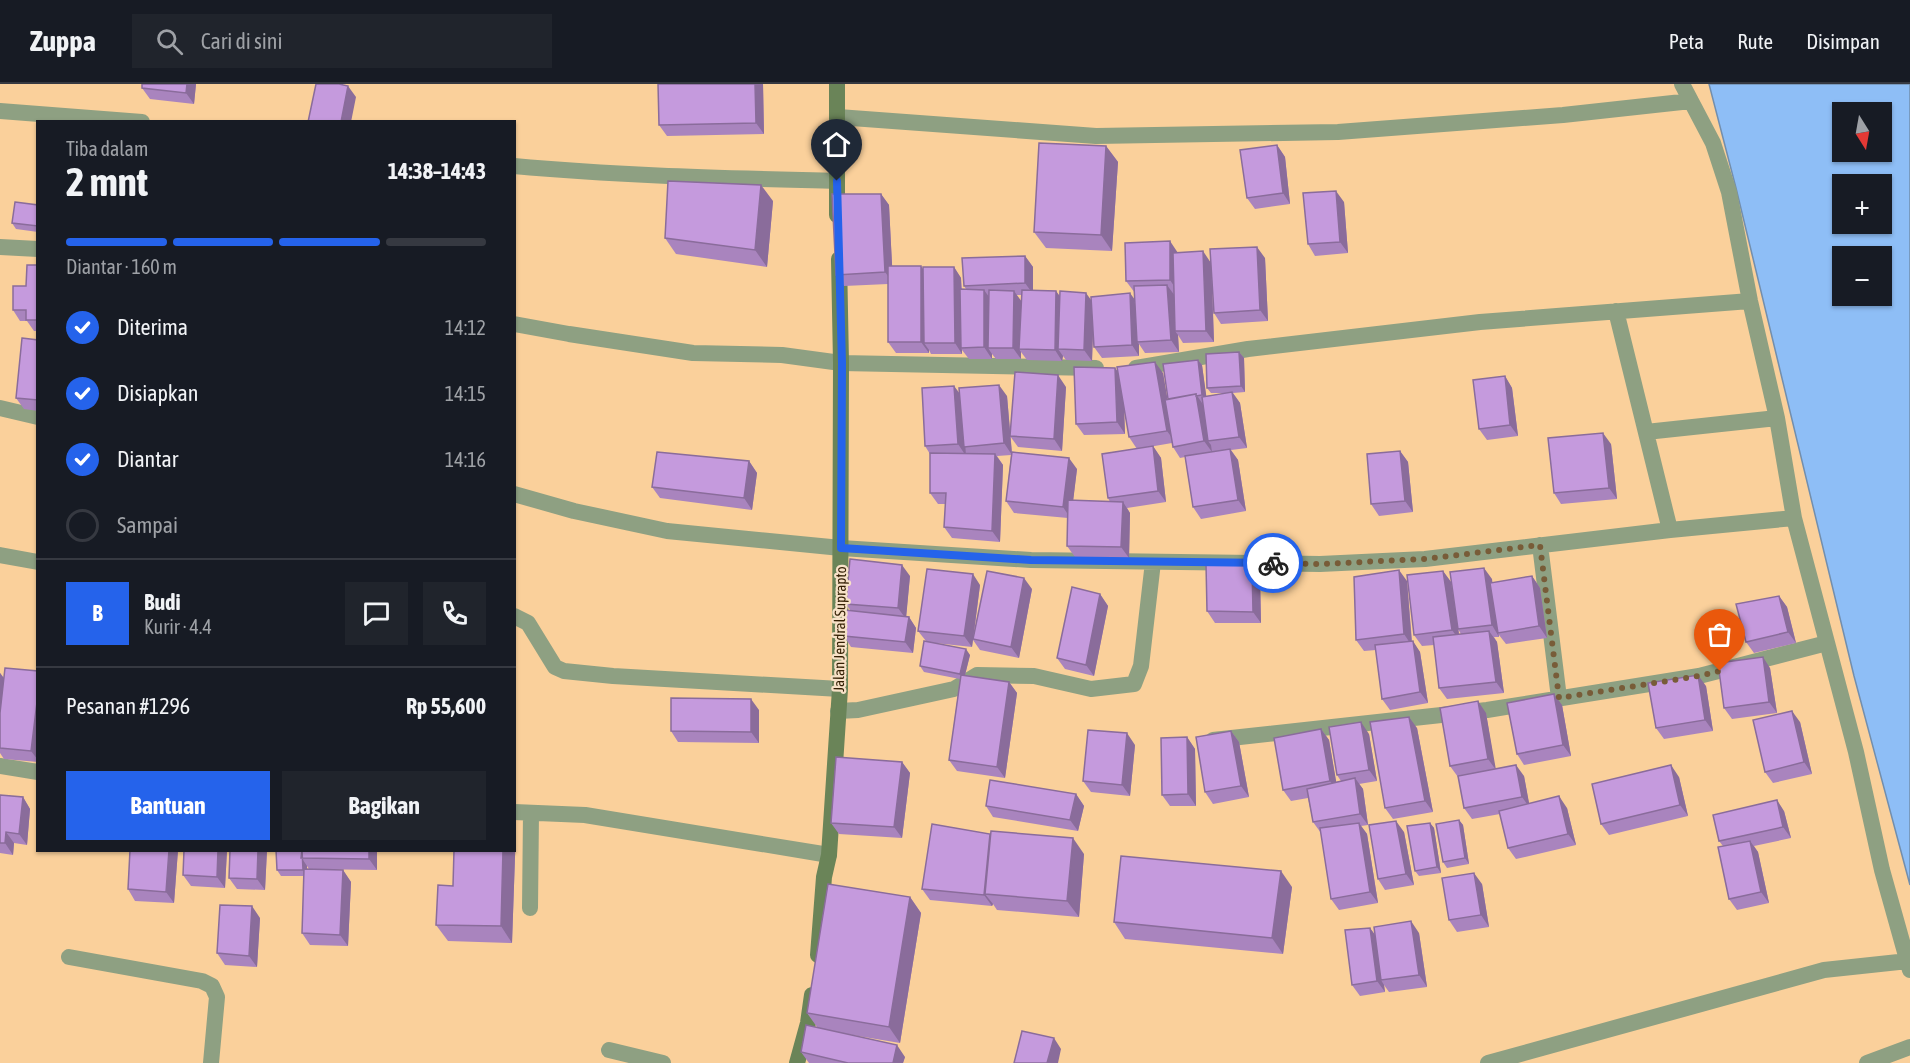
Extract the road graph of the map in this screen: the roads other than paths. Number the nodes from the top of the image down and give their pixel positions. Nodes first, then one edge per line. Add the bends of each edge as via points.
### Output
1 (837, 84) edge
2 (1682, 84) edge
3 (1691, 101) junction
4 (0, 111) edge
5 (838, 117) junction
6 (116, 120) edge
7 (516, 166) edge
8 (837, 181) junction
9 (0, 247) edge
10 (36, 249) edge
11 (1750, 301) junction
12 (1616, 311) junction
13 (516, 324) edge
14 (842, 363) junction
15 (0, 408) edge
16 (36, 417) edge
17 (1778, 418) junction
18 (1646, 432) junction
19 (516, 495) edge
20 (1794, 518) junction
21 (1670, 530) junction
22 (1540, 545) junction
23 (841, 548) junction
24 (0, 555) edge
25 (36, 562) edge
26 (1153, 562) junction
27 (516, 617) edge
28 (1827, 643) junction
29 (840, 689) junction
30 (1559, 698) junction
31 (838, 711) junction
32 (1213, 741) edge
33 (0, 766) edge
34 (36, 771) edge
35 (523, 813) edge
36 (829, 855) junction
37 (530, 908) dead end
38 (69, 957) dead end
39 (1909, 966) edge
40 (1910, 1047) edge
41 (609, 1050) dead end
42 (211, 1063) edge
43 (663, 1063) edge
44 (797, 1063) edge
45 (1488, 1063) edge
46 (1867, 1063) edge

1 - 5 main road, Jalan Jendral Suprapto
2 - 3 street
3 - 5 street via 1338,132 1095,136
3 - 11 street via 1713,144 1729,192
4 - 6 street
5 - 8 main road, Jalan Jendral Suprapto
7 - 8 street
8 - 14 main road, Jalan Jendral Suprapto
9 - 10 street
11 - 12 street
11 - 17 street
12 - 14 street via 1480,322 1248,349 1143,368
12 - 18 street
13 - 14 street via 693,352 782,355
14 - 23 main road, Jalan Jendral Suprapto
15 - 16 street
17 - 18 street
17 - 20 street
18 - 21 street
19 - 23 street via 667,531
20 - 21 street
20 - 28 street
21 - 22 street
22 - 26 street via 1425,559 1344,563
22 - 30 street
23 - 26 street via 1031,560
23 - 29 main road, Jalan Jendral Suprapto
24 - 25 street
26 - 31 street via 1141,666 1134,684 1090,689 1034,676 977,675 954,689
27 - 29 street via 528,623 555,666 564,671
28 - 30 street via 1699,676
28 - 39 street
29 - 31 main road, Jalan Jendral Suprapto
30 - 32 street via 1487,710
31 - 36 main road, Jalan Jendral Suprapto
33 - 34 street
35 - 36 street via 585,815
35 - 37 street
36 - 44 main road, Jalan Jendral Suprapto via 816,974
38 - 42 street via 212,986 217,997
39 - 45 street via 1824,970
40 - 46 street
41 - 43 street

